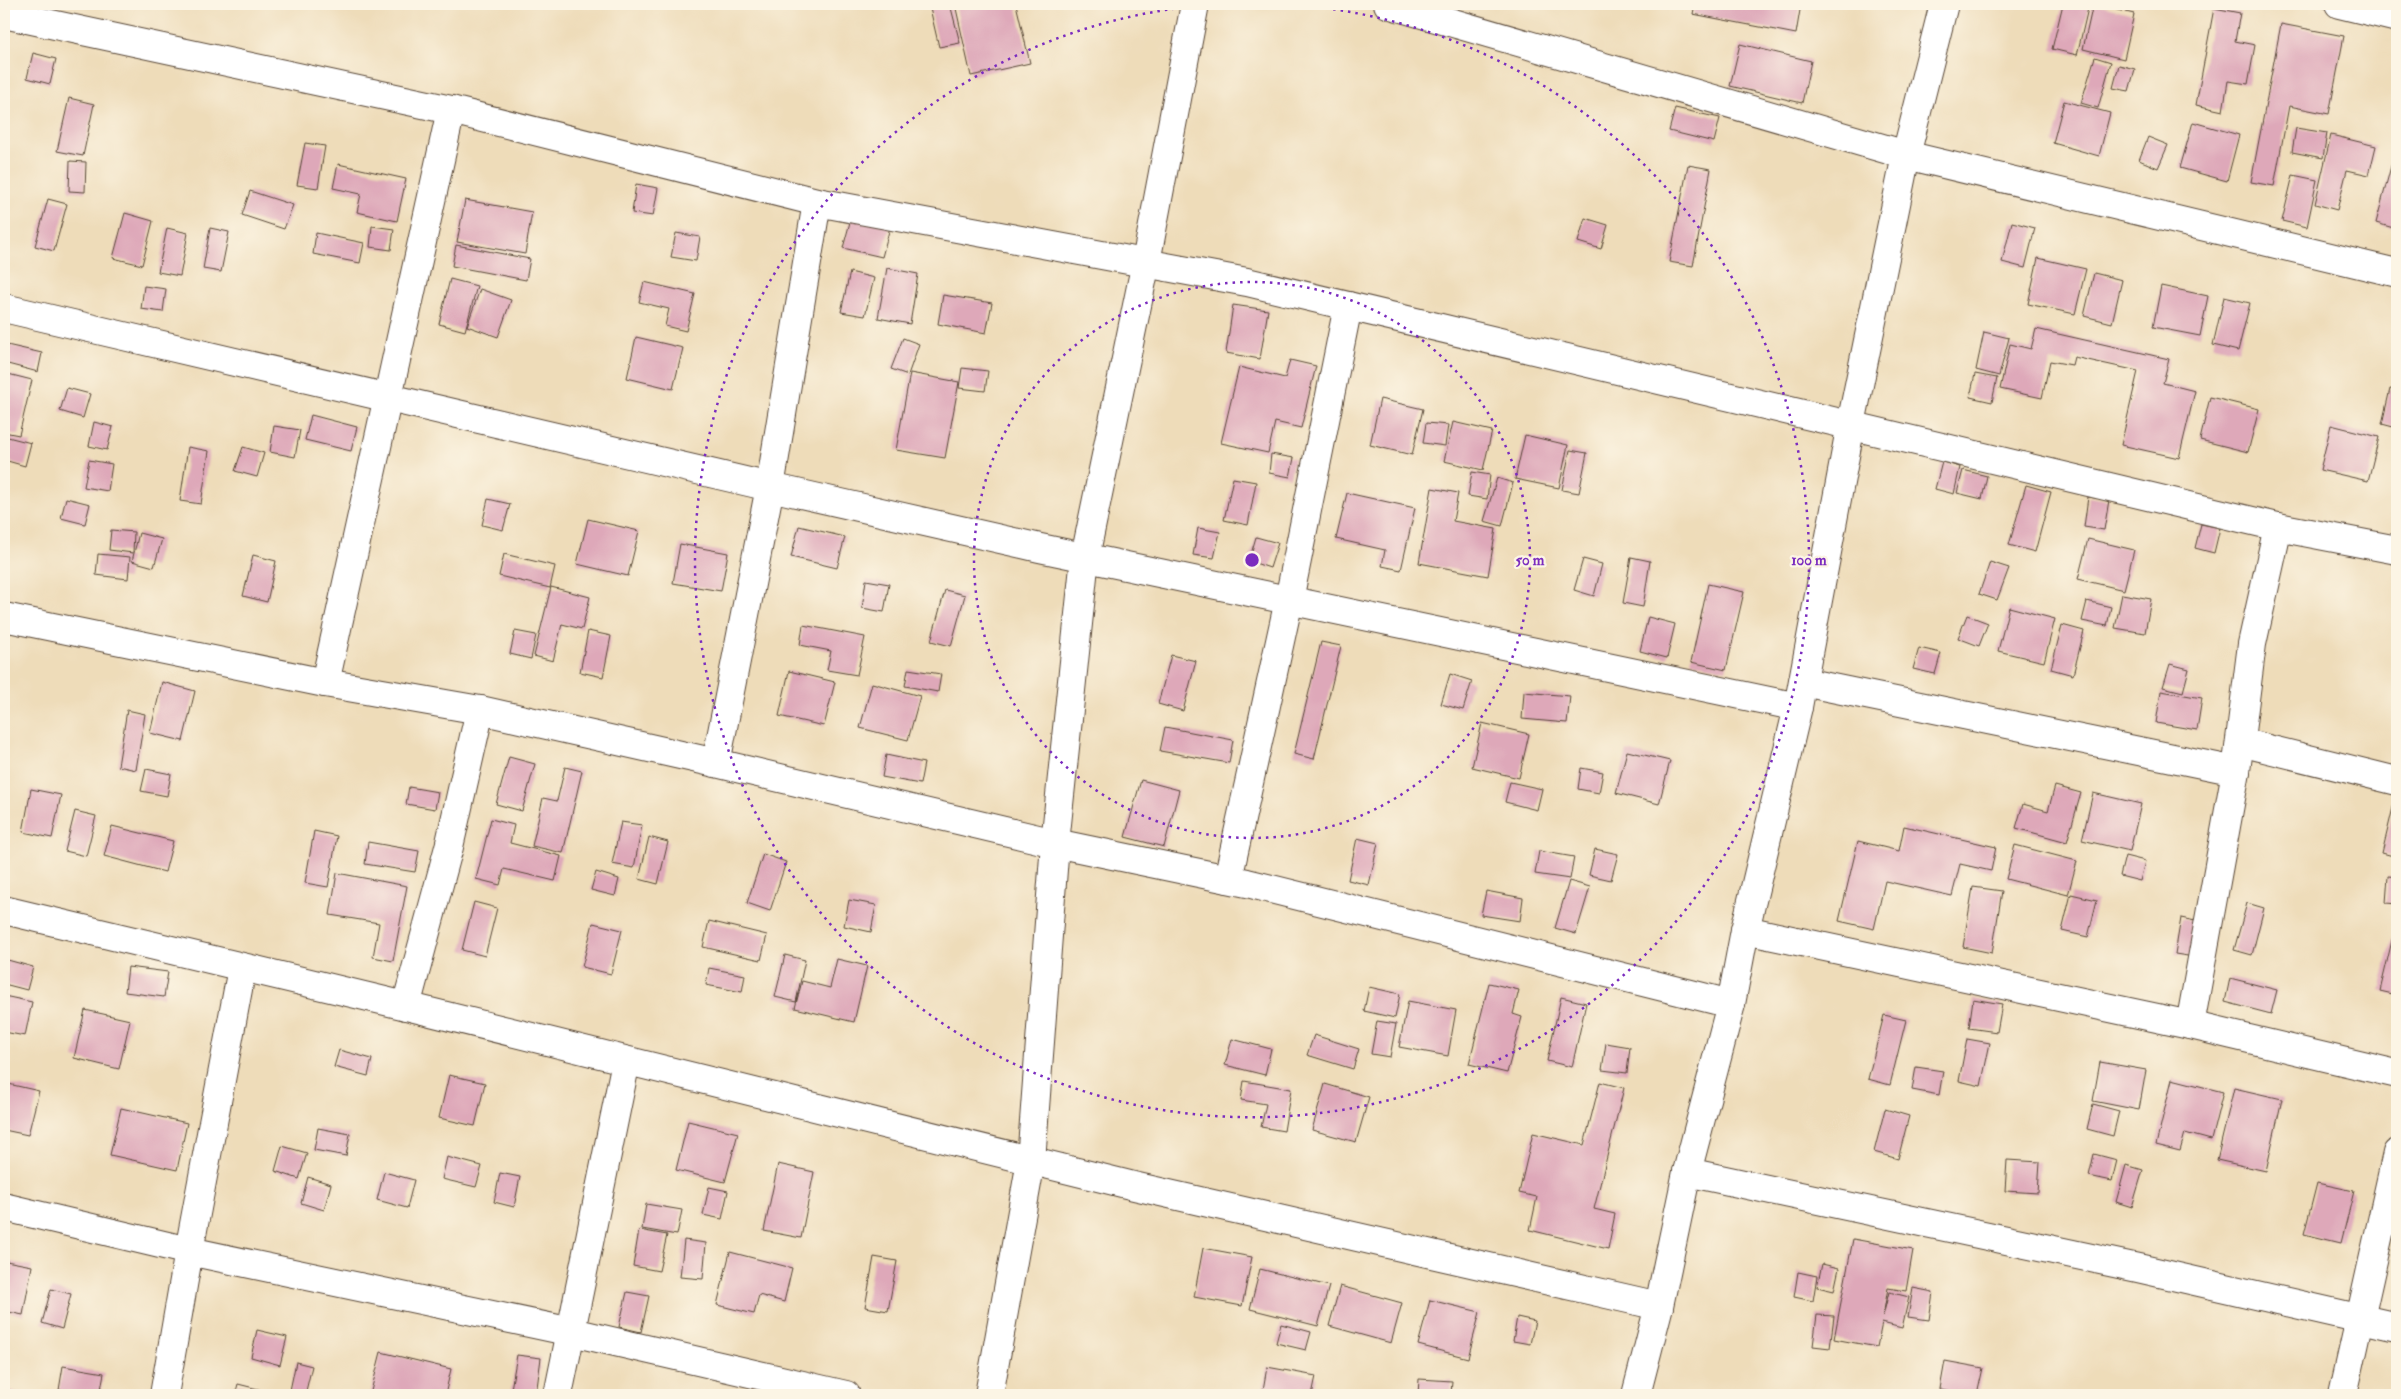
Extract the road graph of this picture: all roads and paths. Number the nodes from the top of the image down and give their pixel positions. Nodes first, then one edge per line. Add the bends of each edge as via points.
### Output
1 (1194, 4) edge
2 (1388, 4) edge
3 (1944, 4) edge
4 (2339, 4) edge
5 (7, 13) edge
6 (2397, 18) edge
7 (451, 110) junction
8 (1906, 156) junction
9 (817, 202) junction
10 (1146, 262) junction
11 (2397, 273) edge
12 (1348, 306) junction
13 (4, 308) edge
14 (388, 397) junction
15 (1851, 424) junction
16 (770, 487) junction
17 (2278, 527) junction
18 (2397, 550) edge
19 (1085, 557) junction
20 (1289, 600) junction
21 (4, 617) edge
22 (325, 683) junction
23 (1800, 694) junction
24 (480, 710) junction
25 (2240, 742) junction
26 (716, 762) junction
27 (2236, 770) junction
28 (2397, 781) edge
29 (1054, 843) junction
30 (1228, 880) junction
31 (4, 910) edge
32 (1745, 930) junction
33 (242, 968) junction
34 (1731, 1004) junction
35 (406, 1006) junction
36 (2190, 1025) junction
37 (626, 1061) junction
38 (2397, 1074) edge
39 (2397, 1153) edge
40 (1031, 1161) junction
41 (1687, 1172) junction
42 (4, 1207) edge
43 (189, 1251) junction
44 (1659, 1306) junction
45 (2362, 1319) junction
46 (2397, 1327) edge
47 (572, 1332) junction
48 (164, 1395) edge
49 (558, 1395) edge
50 (846, 1395) edge
51 (989, 1395) edge
52 (1636, 1395) edge
53 (2343, 1395) edge

1 - 10 street
2 - 8 street
3 - 8 street
4 - 6 street
5 - 7 street
7 - 9 street
7 - 14 street
8 - 11 street
8 - 15 street
9 - 10 street
9 - 16 street
10 - 12 street
10 - 19 street
12 - 15 street
12 - 20 street
13 - 14 street
14 - 16 street
14 - 22 street
15 - 17 street
15 - 23 street
16 - 19 street
16 - 26 street
17 - 18 street
17 - 25 street via 2252,644
19 - 20 street
19 - 29 street
20 - 23 street
20 - 30 street
21 - 22 street
22 - 24 street
23 - 27 street
23 - 32 street
24 - 26 street
24 - 35 street via 449,848
25 - 27 street
25 - 28 street
26 - 29 street
27 - 36 street
29 - 30 street
29 - 40 street
30 - 34 street
31 - 33 street
32 - 34 street
32 - 36 street
33 - 35 street
33 - 43 street
34 - 41 street
35 - 37 street
36 - 38 street
37 - 40 street
37 - 47 street
39 - 45 street
40 - 44 street
40 - 51 street
41 - 44 street
41 - 45 street
42 - 43 street
43 - 47 street
43 - 48 street
44 - 52 street
45 - 46 street
45 - 53 street
47 - 49 street
47 - 50 street

